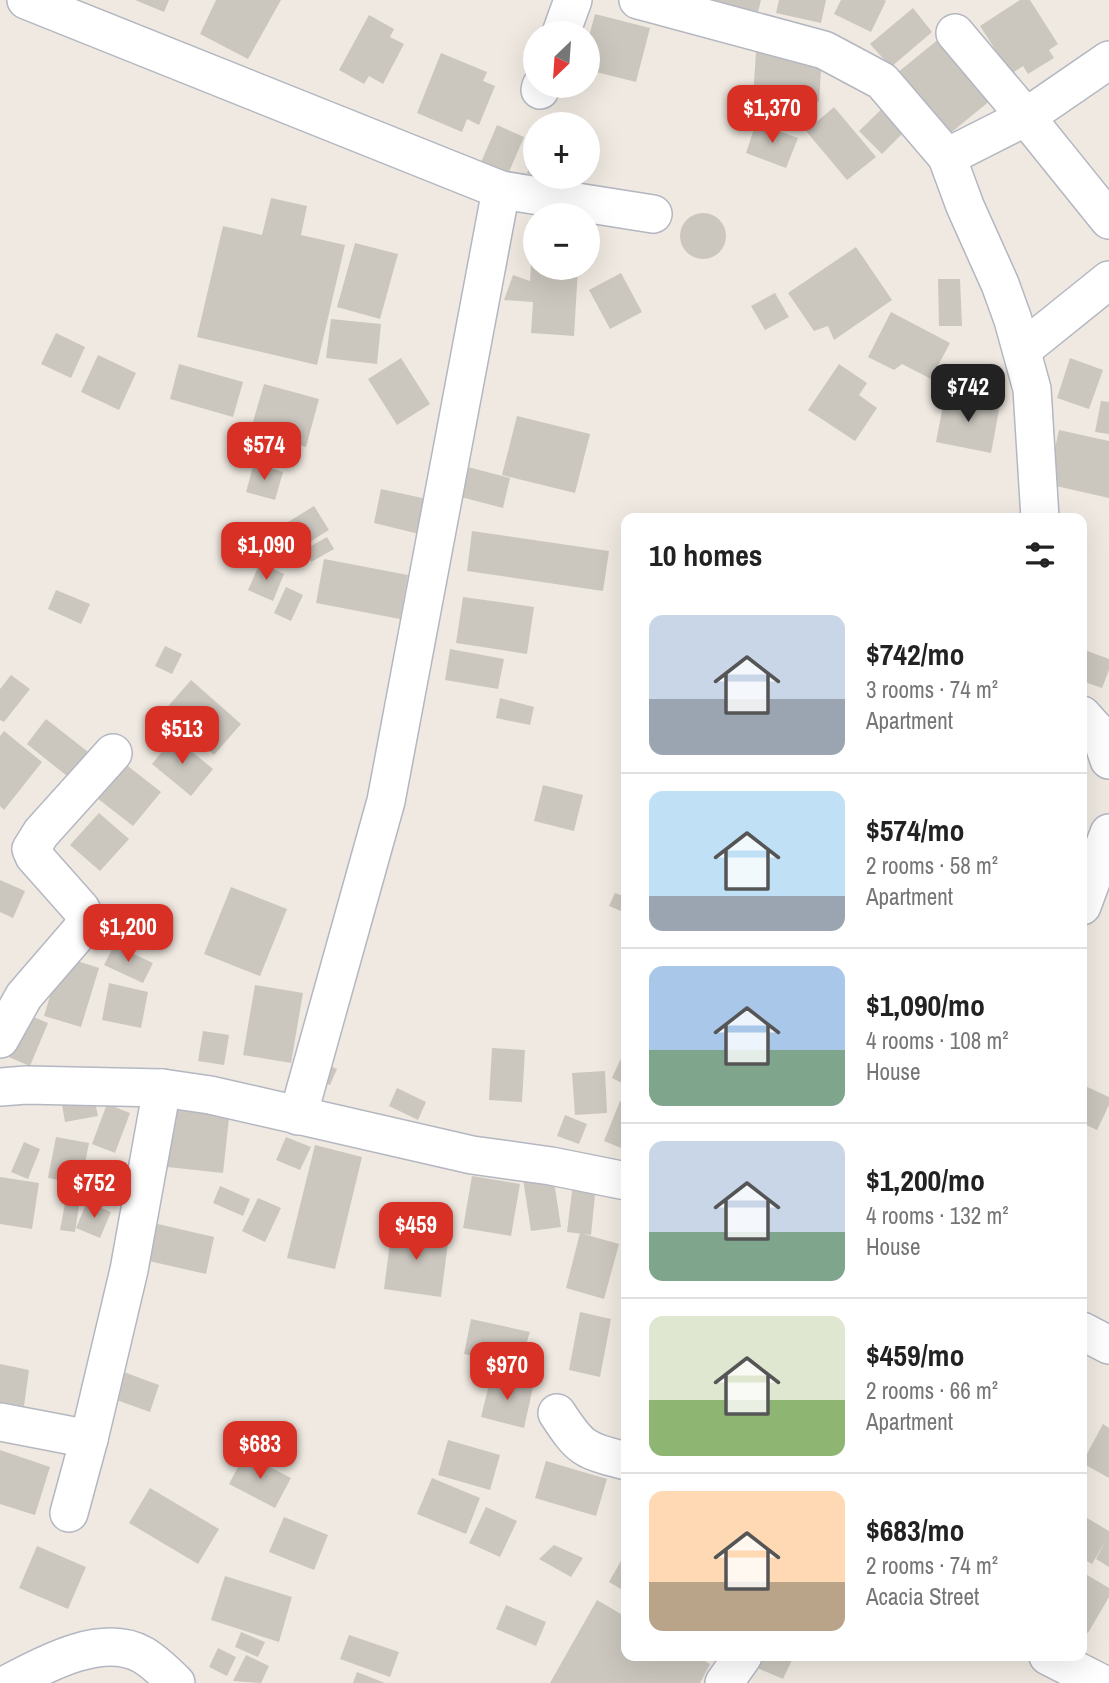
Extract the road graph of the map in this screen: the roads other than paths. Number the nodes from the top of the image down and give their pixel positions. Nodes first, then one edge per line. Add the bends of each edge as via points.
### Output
1 (26, 0) edge
2 (573, 0) edge
3 (638, 0) edge
4 (565, 21) edge
5 (955, 33) dead end
6 (1109, 60) edge
7 (1026, 117) junction
8 (947, 156) junction
9 (501, 190) junction
10 (653, 214) dead end
11 (1109, 220) edge
12 (1109, 280) edge
13 (1021, 350) junction
14 (1040, 513) edge
15 (1087, 721) edge
16 (113, 753) dead end
17 (1109, 760) edge
18 (1109, 833) edge
19 (1087, 892) edge
20 (0, 1039) edge
21 (0, 1087) edge
22 (162, 1088) junction
23 (298, 1116) junction
24 (621, 1180) edge
25 (1087, 1334) edge
26 (1109, 1345) edge
27 (557, 1413) dead end
28 (0, 1422) edge
29 (89, 1439) junction
30 (621, 1460) edge
31 (69, 1513) dead end
32 (739, 1661) edge
33 (1058, 1661) edge
34 (9, 1683) edge
35 (176, 1683) edge
36 (724, 1683) edge
37 (1101, 1683) edge

1 - 9 street
2 - 4 street
3 - 8 street via 824,50 882,81
5 - 7 street
6 - 7 street
7 - 8 street
7 - 11 street
8 - 13 street via 1000,284
9 - 10 street
9 - 23 street via 386,801
12 - 13 street
13 - 14 street via 1032,389
15 - 17 street via 1101,736
16 - 20 street via 31,849 85,919 81,930 24,996
18 - 19 street
21 - 22 street
22 - 23 street
22 - 29 street via 129,1270
23 - 24 street via 472,1155
25 - 26 street
27 - 30 street via 574,1439 591,1452
28 - 29 street
29 - 31 street
32 - 36 street
33 - 37 street
34 - 35 street via 55,1659 104,1646 142,1654

